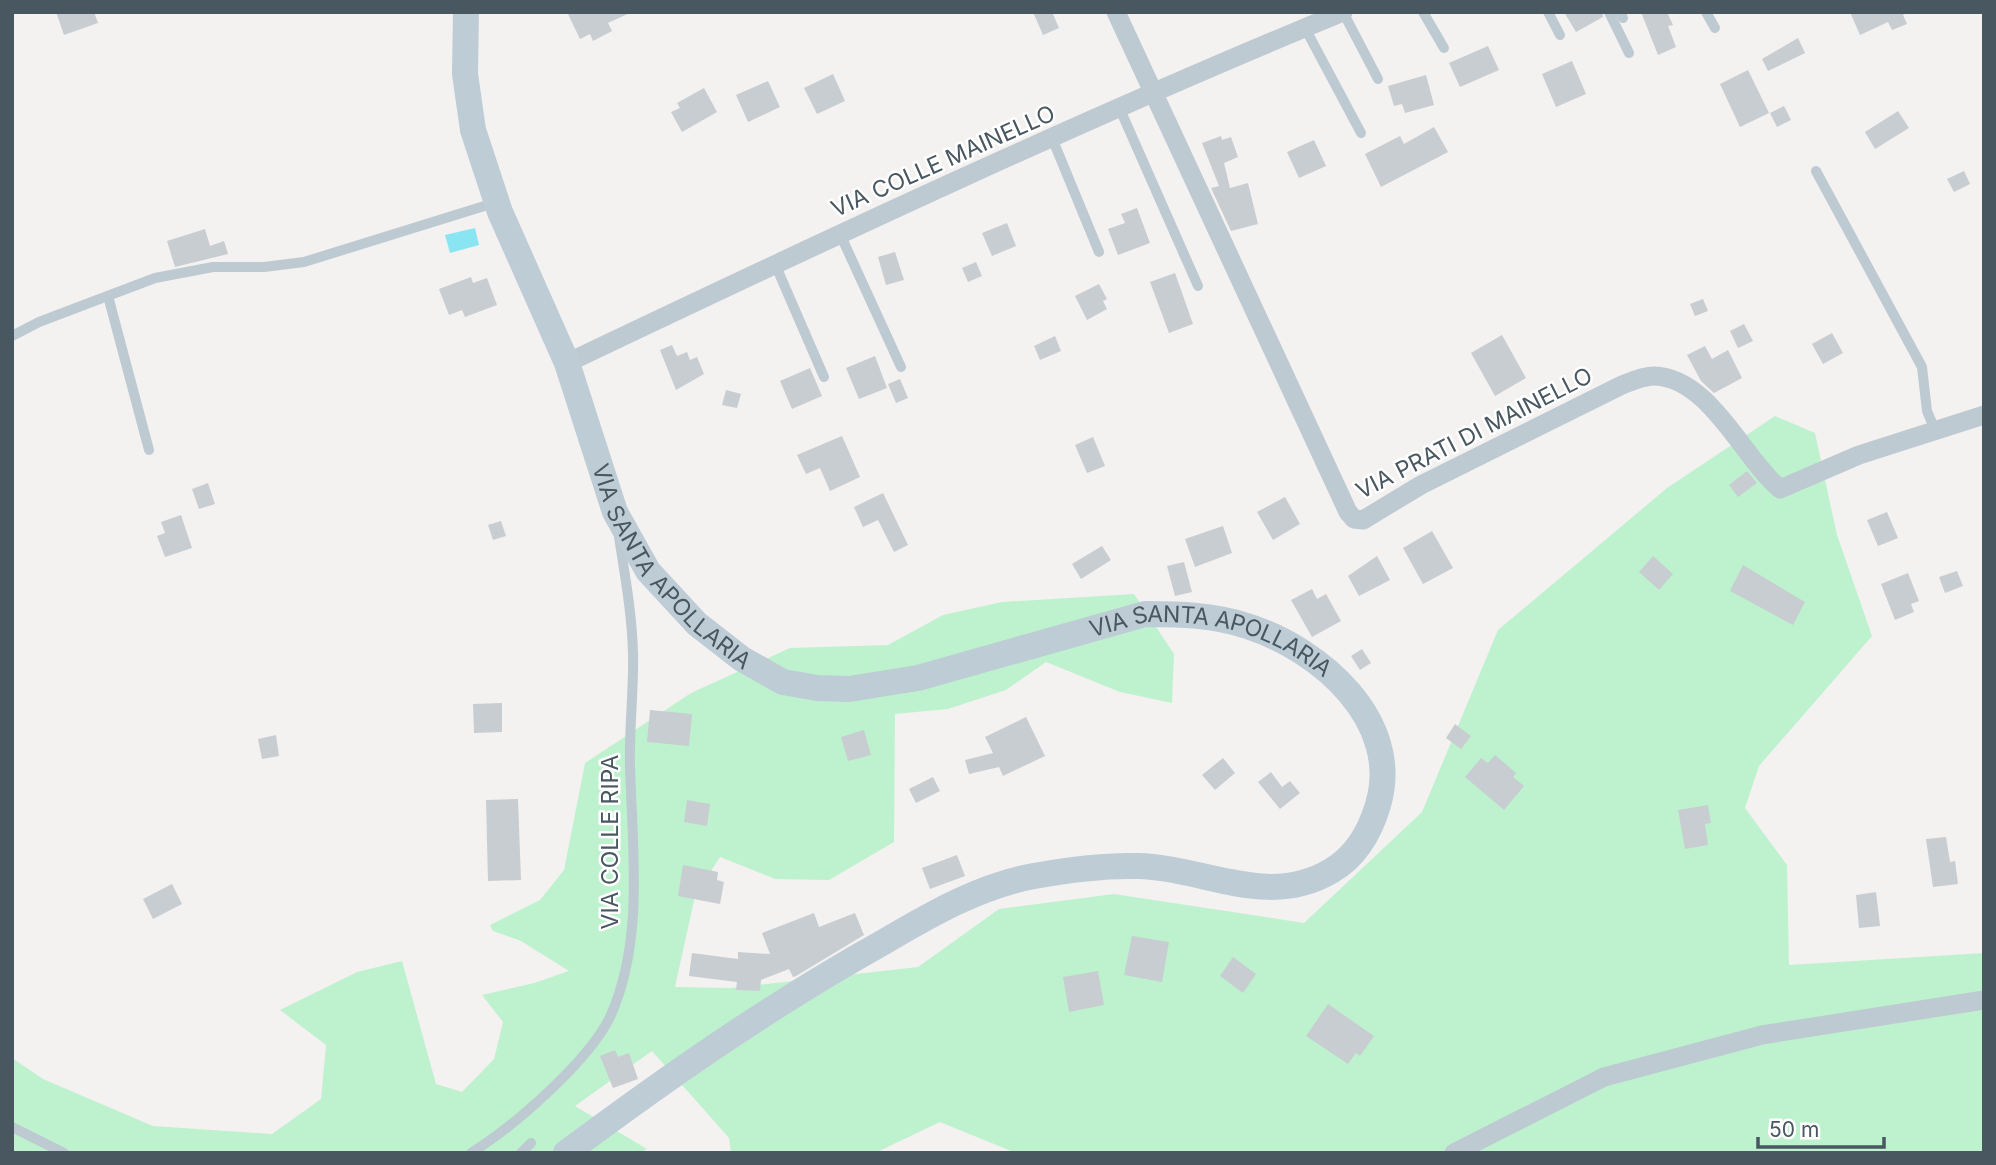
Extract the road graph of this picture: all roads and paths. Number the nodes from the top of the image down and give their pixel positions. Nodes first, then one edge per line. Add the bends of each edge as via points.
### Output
1 (466, 12) edge
2 (1116, 12) edge
3 (1343, 12) edge
4 (1423, 12) edge
5 (1548, 12) edge
6 (1609, 12) edge
7 (1706, 12) edge
8 (1315, 20) edge
9 (1714, 28) dead end
10 (1560, 35) dead end
11 (1444, 48) dead end
12 (1629, 53) dead end
13 (1378, 79) dead end
14 (1152, 92) junction
15 (1119, 107) junction
16 (1361, 133) dead end
17 (1052, 138) junction
18 (1816, 171) dead end
19 (496, 203) junction
20 (840, 234) junction
21 (1100, 252) dead end
22 (775, 264) junction
23 (1198, 286) dead end
24 (108, 296) junction
25 (12, 336) edge
26 (567, 363) junction
27 (901, 367) dead end
28 (824, 377) dead end
29 (1984, 415) edge
30 (1935, 430) junction
31 (149, 450) dead end
32 (615, 513) junction
33 (1984, 1000) edge
34 (12, 1127) edge
35 (531, 1143) dead end
36 (64, 1153) edge
37 (471, 1153) edge
38 (521, 1153) edge
39 (566, 1153) edge
40 (1454, 1153) edge

1 - 19 street, VIA SANTA APOLLARIA via 465,74 473,130
2 - 14 street
3 - 8 street, VIA COLLE MAINELLO
3 - 13 lane
4 - 11 lane
5 - 10 lane
6 - 12 lane
7 - 9 lane
8 - 14 street, VIA COLLE MAINELLO
8 - 16 lane
14 - 15 street, VIA COLLE MAINELLO
14 - 30 street, VIA PRATI DI MAINELLO via 1354,519 1363,520 1421,485 1644,377 1665,378 1696,394 1780,489 1859,455
15 - 17 street, VIA COLLE MAINELLO
15 - 23 lane
17 - 20 street, VIA COLLE MAINELLO
17 - 21 lane
18 - 30 lane via 1922,367 1927,411
19 - 24 lane via 304,262 191,270
19 - 26 street, VIA SANTA APOLLARIA
20 - 22 street, VIA COLLE MAINELLO
20 - 27 lane
22 - 26 street, VIA COLLE MAINELLO
22 - 28 lane
24 - 25 lane
24 - 31 lane
26 - 32 street, VIA SANTA APOLLARIA
29 - 30 street, VIA PRATI DI MAINELLO
32 - 37 lane, VIA COLLE RIPA via 633,656 629,725 632,919 620,988 610,1017 593,1044 501,1134
32 - 39 street, VIA SANTA APOLLARIA via 648,571 696,624 756,668 800,686 880,686 1145,614 1184,614 1250,626 1315,661 1341,684 1362,709 1377,738 1383,784 1359,848 1312,881 1266,889 1138,866 1031,877 981,891 808,984 668,1077
33 - 40 street via 1762,1035 1604,1077
34 - 36 lane
35 - 38 lane

